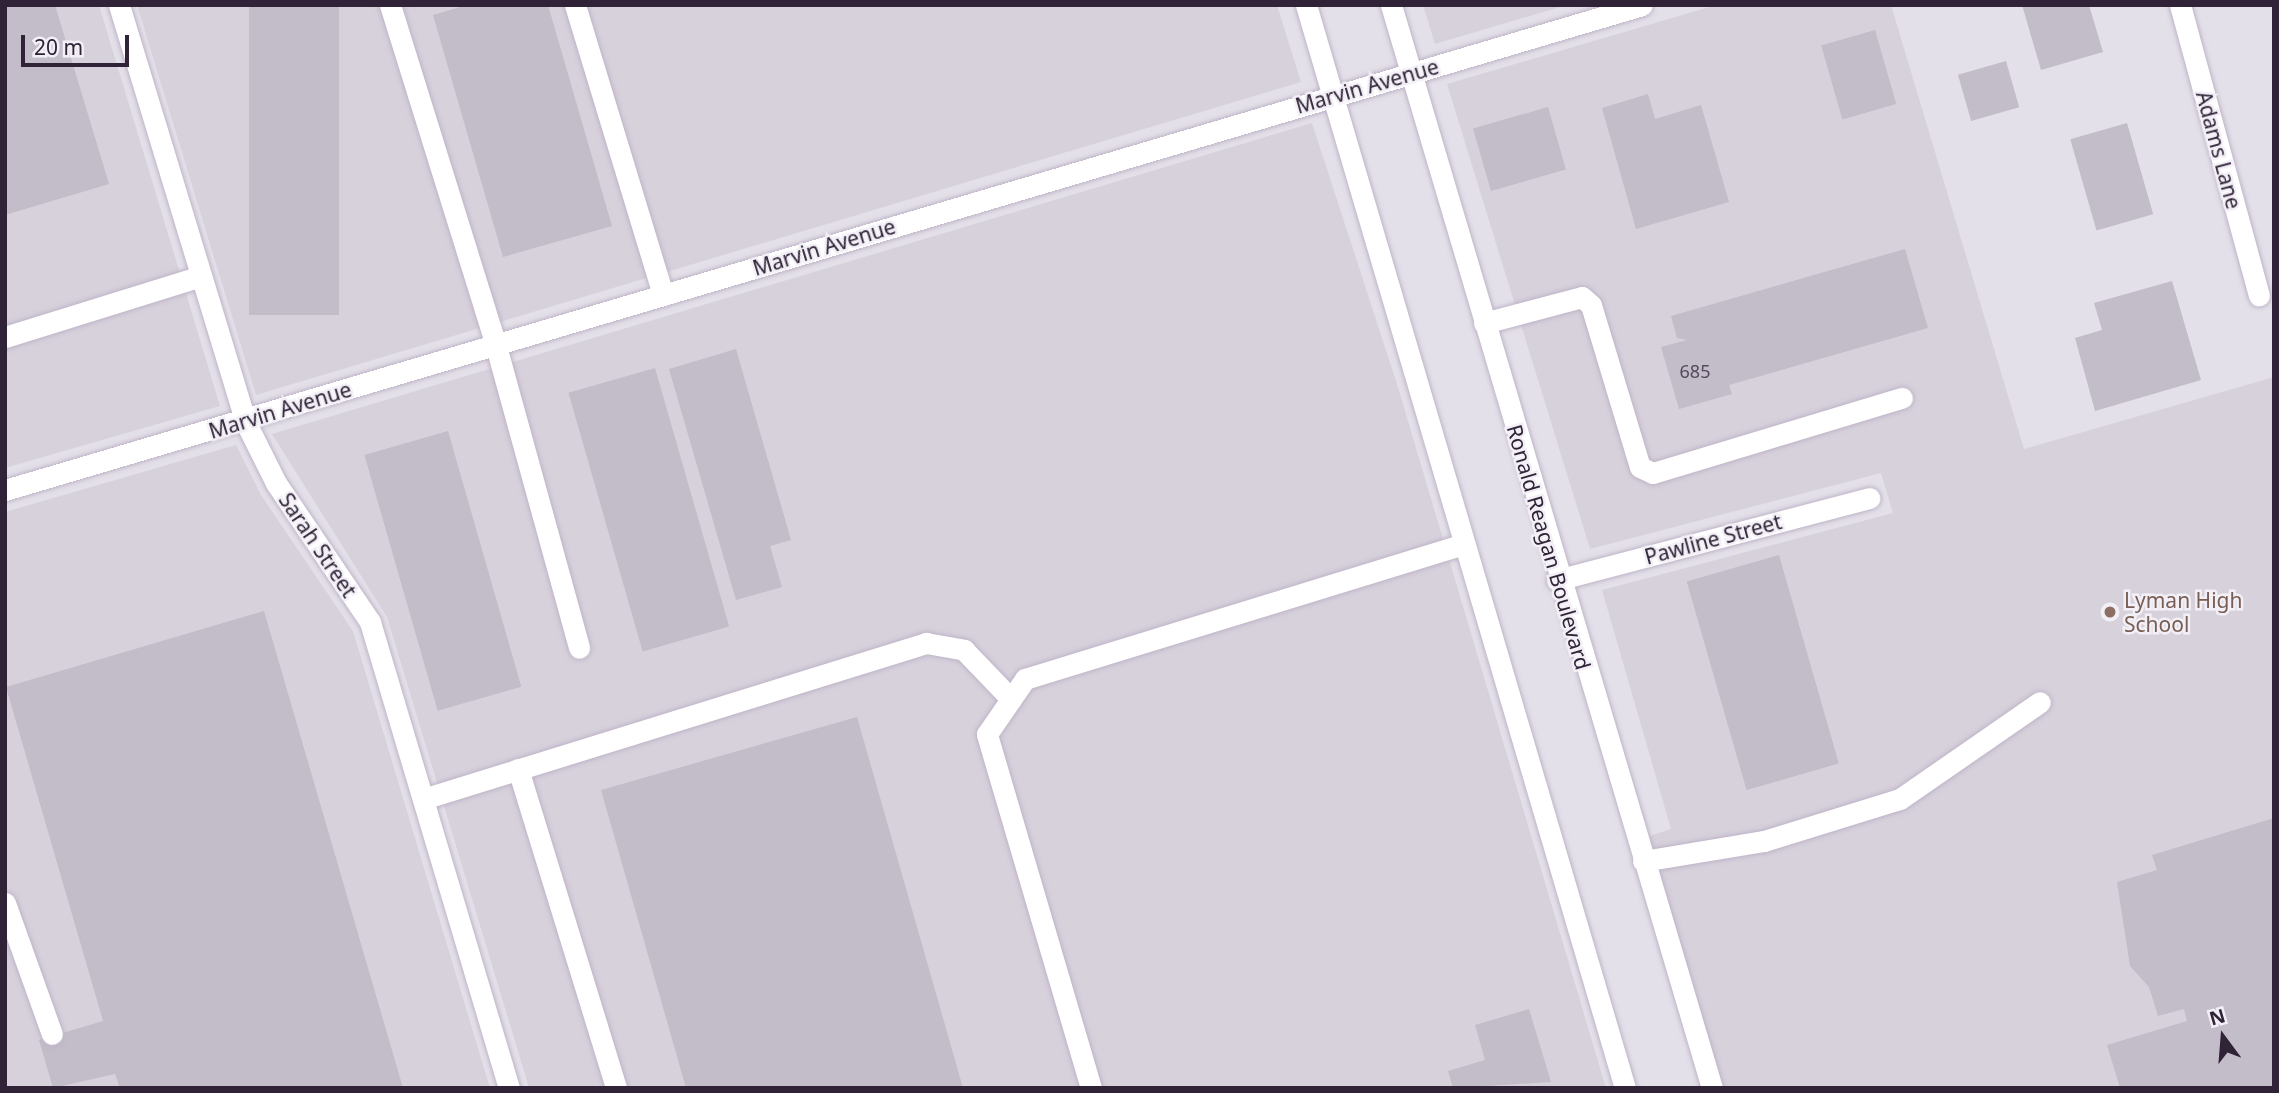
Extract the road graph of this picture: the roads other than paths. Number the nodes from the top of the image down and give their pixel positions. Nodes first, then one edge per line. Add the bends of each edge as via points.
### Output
1 (119, 5) edge
2 (390, 5) edge
3 (575, 5) edge
4 (1306, 5) edge
5 (1391, 5) edge
6 (1642, 5) edge
7 (2180, 5) edge
8 (1412, 73) junction
9 (1332, 95) junction
10 (201, 275) junction
11 (663, 295) junction
12 (2259, 295) dead end
13 (1484, 323) junction
14 (5, 337) edge
15 (496, 346) junction
16 (1902, 398) dead end
17 (245, 421) junction
18 (5, 490) edge
19 (1869, 498) dead end
20 (1463, 544) junction
21 (1557, 580) junction
22 (579, 648) dead end
23 (1011, 699) junction
24 (2040, 702) dead end
25 (518, 769) junction
26 (423, 799) junction
27 (1643, 861) junction
28 (5, 903) edge
29 (52, 1034) dead end
30 (509, 1088) edge
31 (616, 1088) edge
32 (1091, 1088) edge
33 (1625, 1088) edge
34 (1712, 1088) edge

1 - 10 street, Sarah Street
2 - 15 street
3 - 11 street
4 - 9 street
5 - 8 street, Ronald Reagan Boulevard
6 - 8 street, Marvin Avenue
7 - 12 street, Adams Lane
8 - 9 street, Marvin Avenue
8 - 13 street, Ronald Reagan Boulevard
9 - 11 street, Marvin Avenue
9 - 20 street
10 - 14 street
10 - 17 street, Sarah Street
11 - 15 street, Marvin Avenue
13 - 16 street via 1582,297 1591,305 1640,467 1653,473
13 - 21 street, Ronald Reagan Boulevard
15 - 17 street, Marvin Avenue
15 - 22 street
17 - 18 street, Marvin Avenue
17 - 26 street, Sarah Street via 276,483 370,622
19 - 21 street, Pawline Street
20 - 23 street via 1025,679
20 - 33 street
21 - 27 street, Ronald Reagan Boulevard
23 - 25 street via 964,650 926,643
23 - 32 street via 987,734
24 - 27 street via 1900,799 1764,841
25 - 26 street
25 - 31 street
26 - 30 street, Sarah Street
27 - 34 street, Ronald Reagan Boulevard
28 - 29 street

